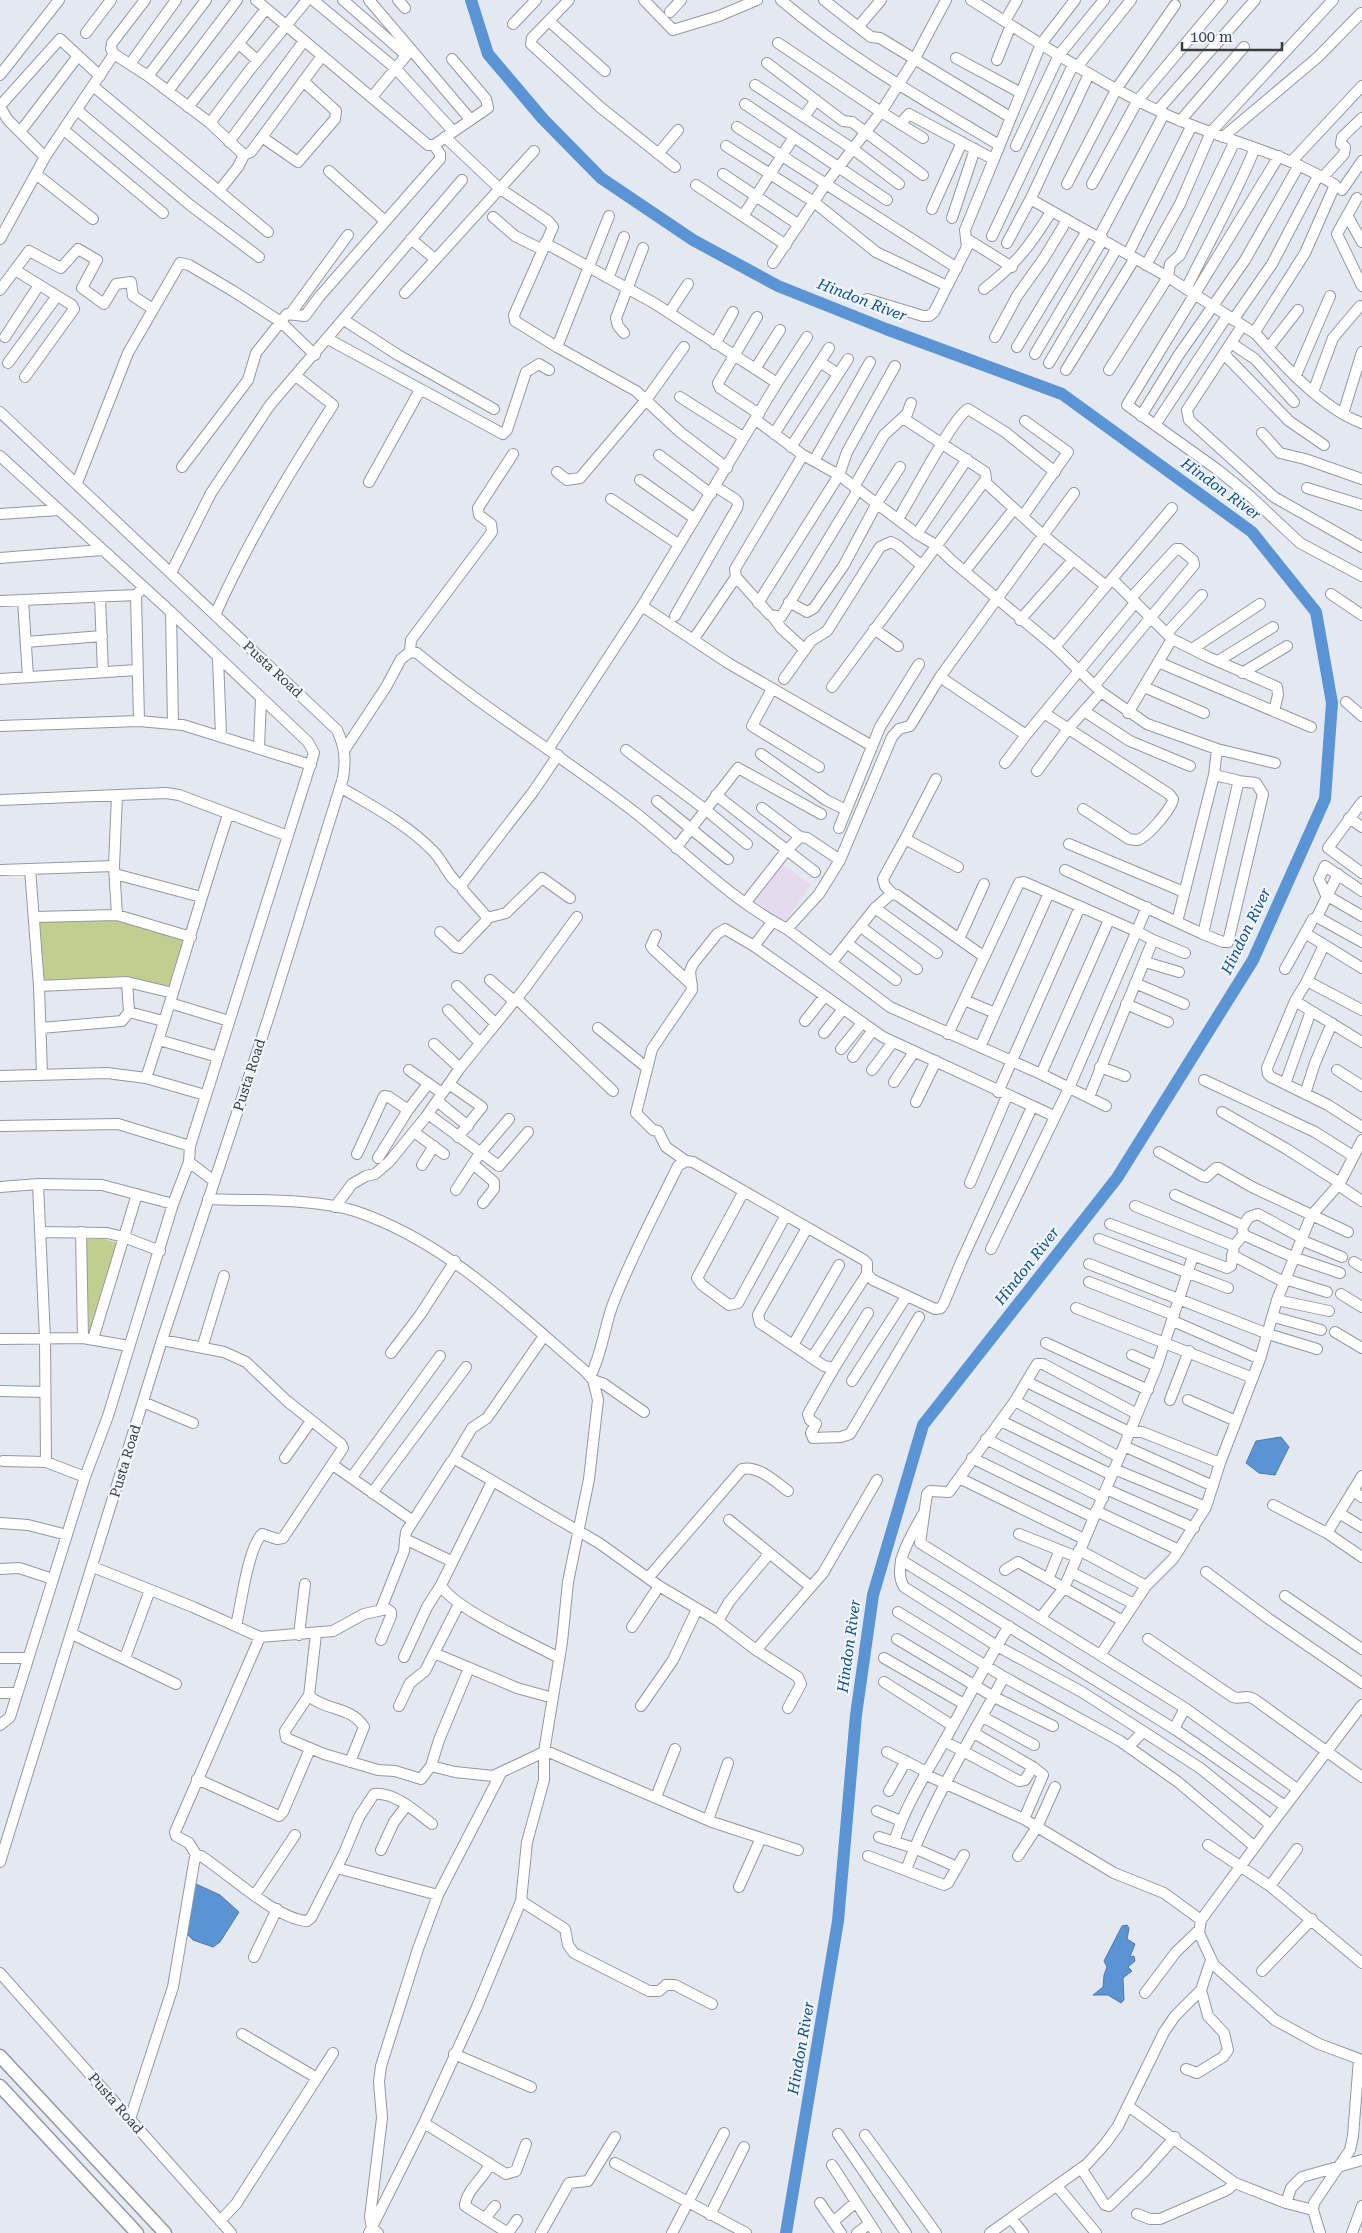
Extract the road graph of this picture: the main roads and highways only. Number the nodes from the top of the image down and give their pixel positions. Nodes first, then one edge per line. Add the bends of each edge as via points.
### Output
1 (0, 2056) edge
2 (0, 2086) edge
3 (137, 2233) edge
4 (165, 2233) edge

1 - 4 main road
2 - 3 main road

